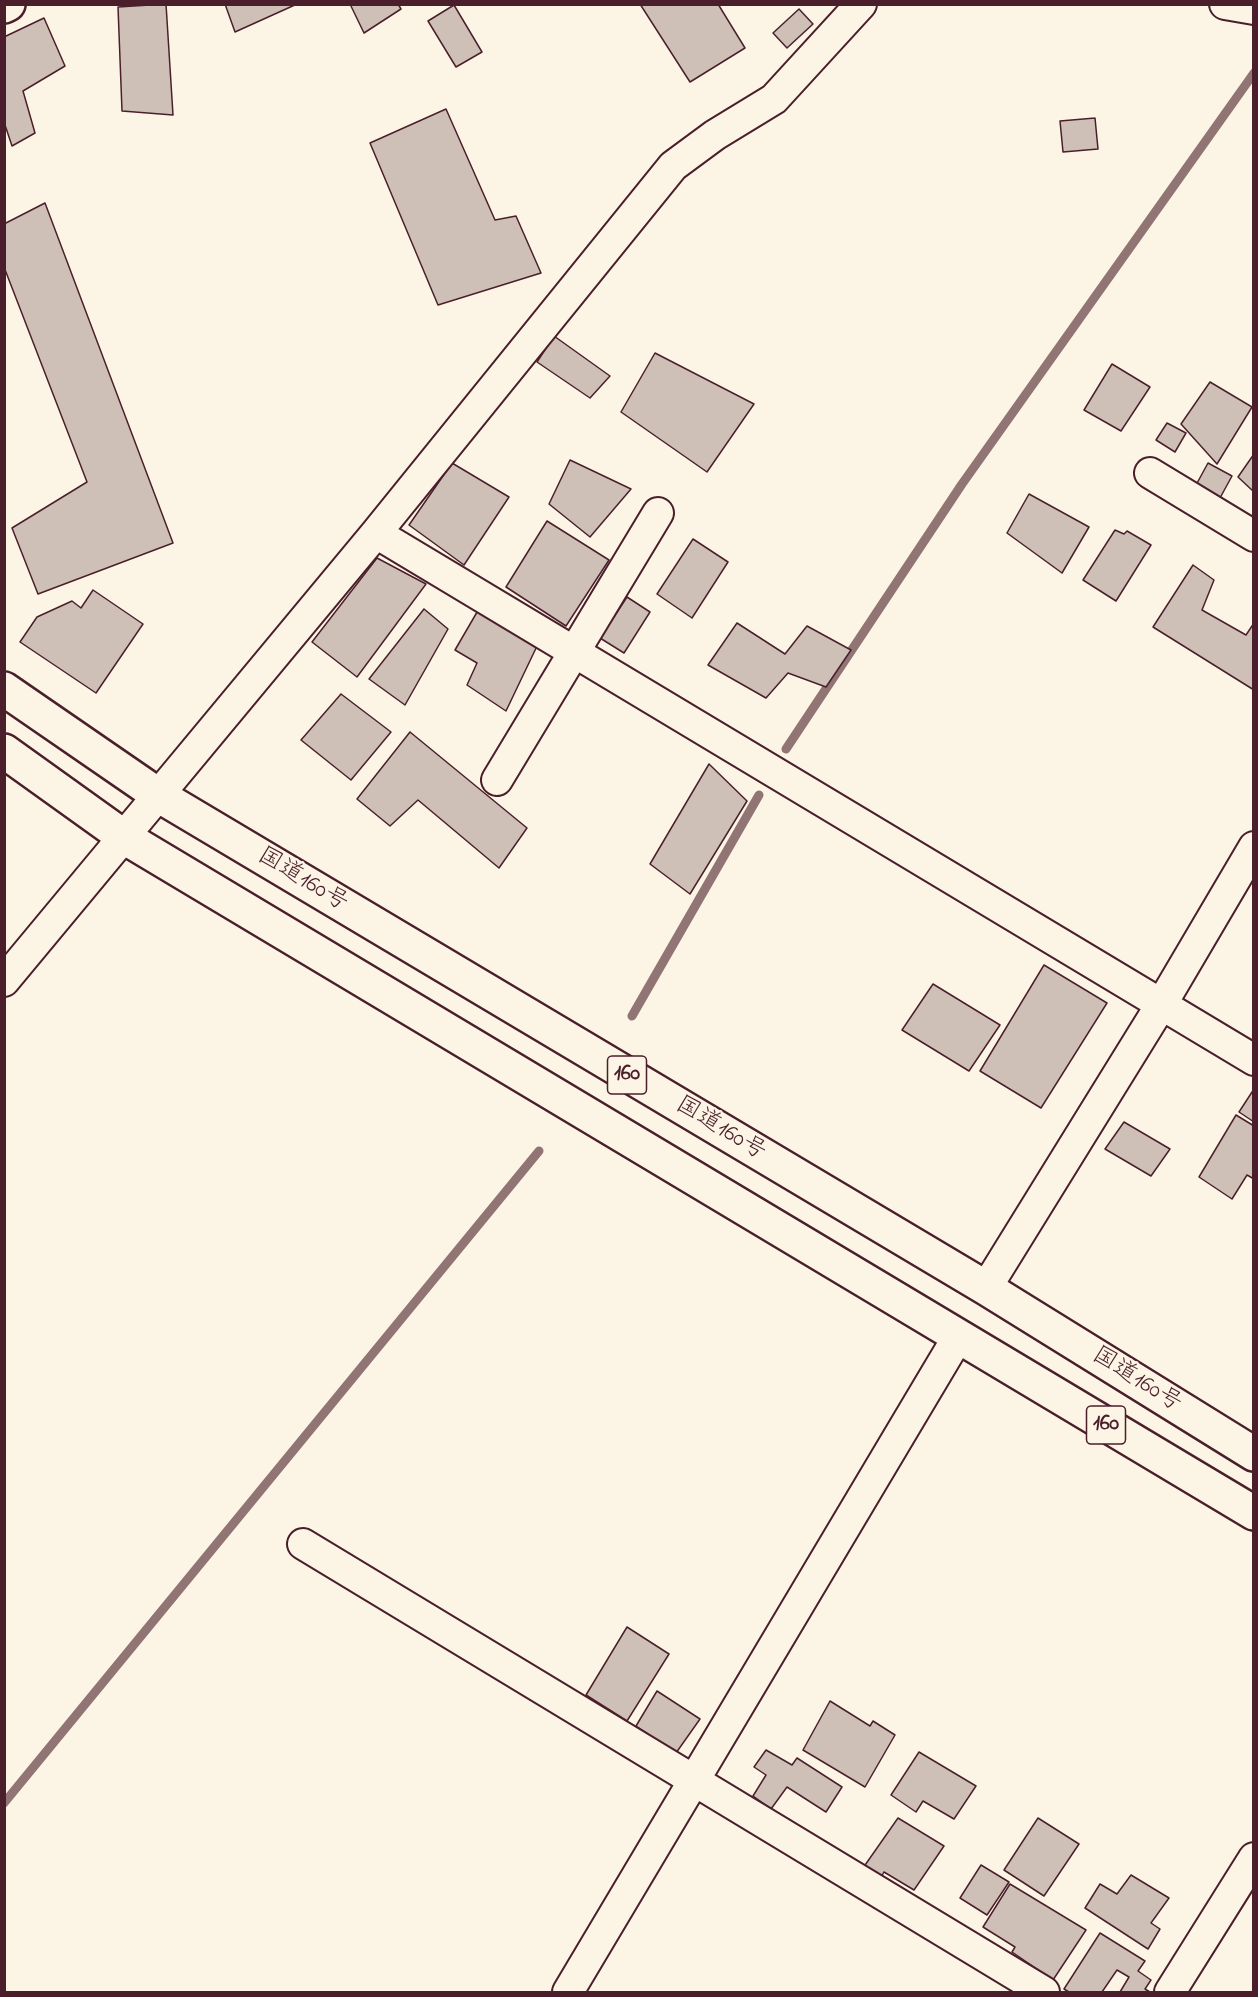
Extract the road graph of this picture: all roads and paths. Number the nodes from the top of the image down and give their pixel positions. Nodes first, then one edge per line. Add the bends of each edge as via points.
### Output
1 (861, 4) edge
2 (1225, 4) edge
3 (1254, 9) edge
4 (1150, 473) dead end
5 (658, 513) dead end
6 (376, 533) junction
7 (1254, 536) edge
8 (573, 652) junction
9 (4, 689) edge
10 (4, 751) edge
11 (497, 780) dead end
12 (158, 795) junction
13 (124, 837) junction
14 (1254, 847) edge
15 (4, 981) edge
16 (1161, 1005) junction
17 (1254, 1060) edge
18 (986, 1288) junction
19 (958, 1337) junction
20 (1254, 1454) edge
21 (1254, 1513) edge
22 (303, 1544) dead end
23 (694, 1781) junction
24 (1254, 1858) edge
25 (568, 1992) edge
26 (1044, 1992) edge
27 (1170, 1992) edge

1 - 6 street via 774,99 673,166
2 - 3 street
4 - 7 street
5 - 8 street
6 - 8 street
6 - 12 street
8 - 11 street
8 - 16 street
9 - 12 highway, 国道160号 / 160
10 - 13 highway, 160
12 - 13 street
12 - 18 highway, 国道160号 / 160
13 - 15 street
13 - 19 highway, 160
14 - 16 street
16 - 17 street
16 - 18 street
18 - 20 highway, 国道160号 / 160
19 - 21 highway, 160
19 - 23 street
22 - 23 street
23 - 25 street
23 - 26 street
24 - 27 street

